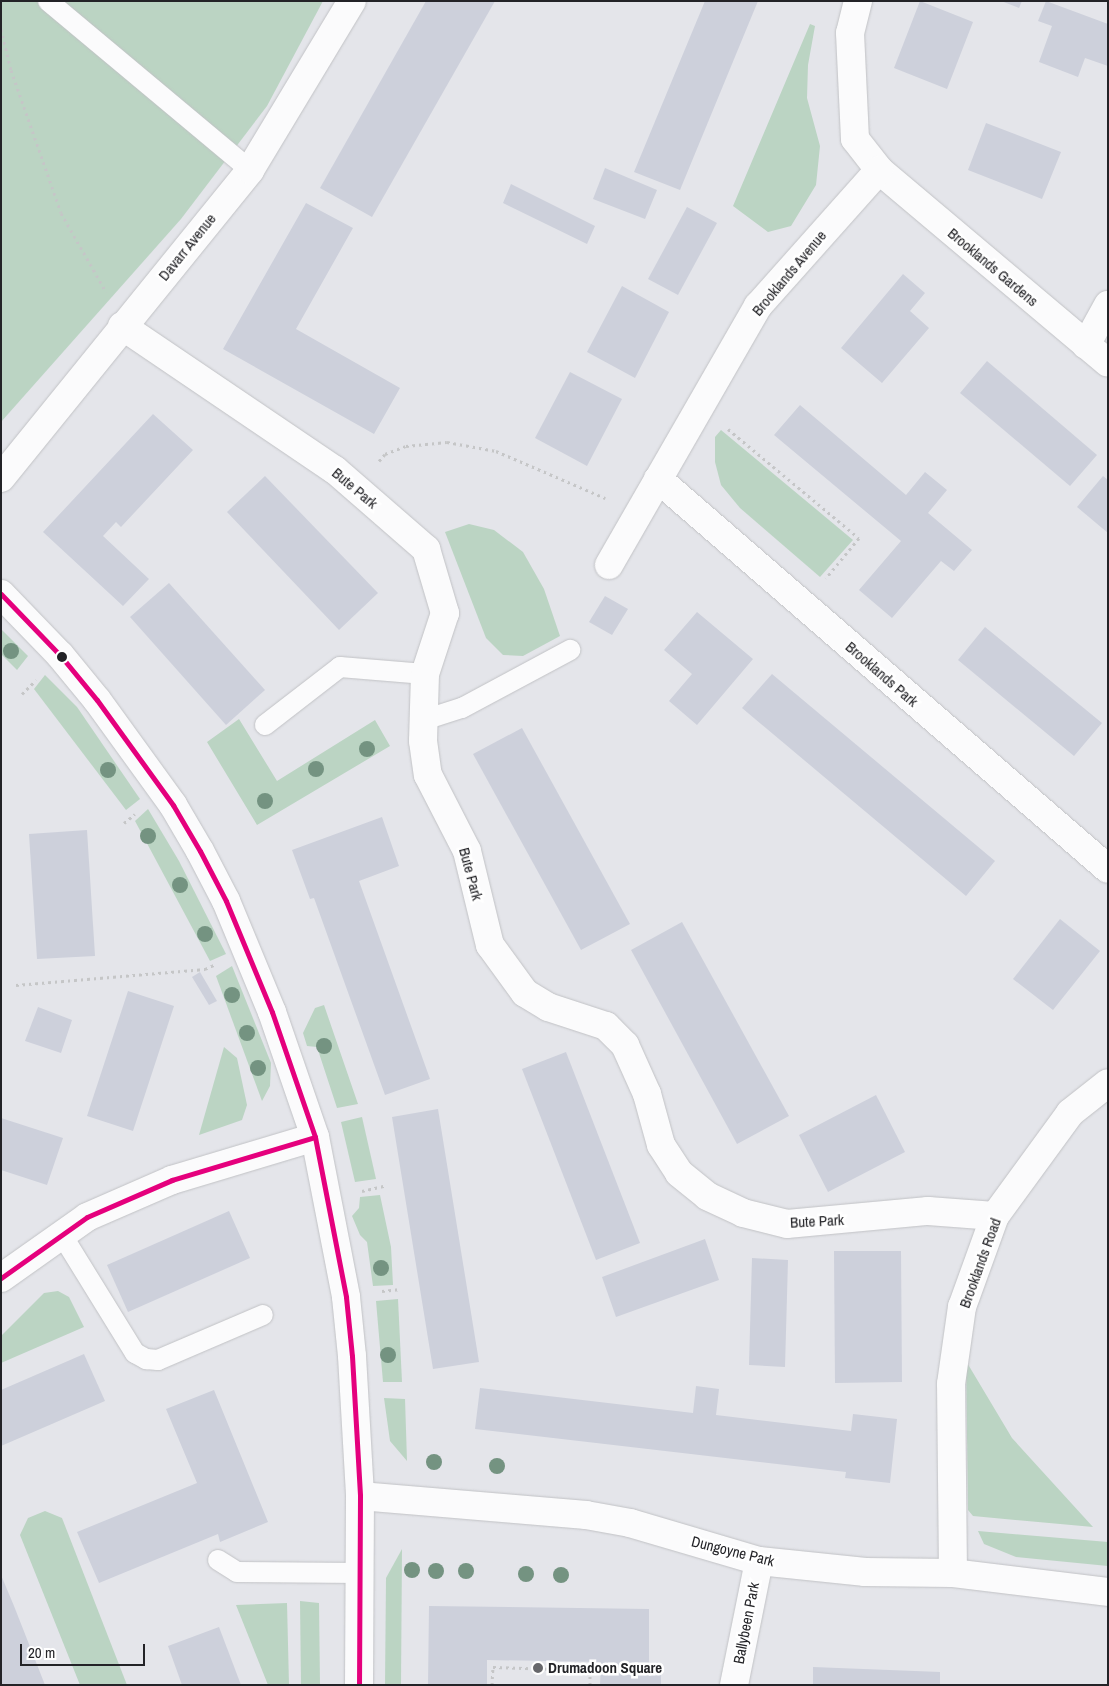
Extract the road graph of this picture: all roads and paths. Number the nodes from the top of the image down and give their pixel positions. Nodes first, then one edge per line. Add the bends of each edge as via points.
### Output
1 (48, 1) edge
2 (352, 1) edge
3 (858, 1) edge
4 (1, 29) edge
5 (250, 170) junction
6 (879, 170) junction
7 (1108, 305) edge
8 (122, 326) junction
9 (1086, 345) junction
10 (1108, 363) edge
11 (700, 406) junction
12 (1, 478) edge
13 (658, 478) junction
14 (355, 487) junction
15 (639, 512) junction
16 (609, 565) dead end
17 (1, 594) edge
18 (802, 606) junction
19 (570, 650) dead end
20 (426, 674) junction
21 (38, 678) dead end
22 (22, 694) dead end
23 (424, 720) junction
24 (265, 725) dead end
25 (1108, 869) edge
26 (221, 962) dead end
27 (16, 984) dead end
28 (1108, 1082) edge
29 (314, 1137) junction
30 (384, 1186) dead end
31 (357, 1192) dead end
32 (995, 1216) junction
33 (62, 1235) junction
34 (2, 1277) edge
35 (401, 1288) dead end
36 (374, 1292) dead end
37 (263, 1315) dead end
38 (360, 1496) junction
39 (218, 1560) dead end
40 (759, 1561) junction
41 (359, 1573) junction
42 (953, 1573) junction
43 (1108, 1592) edge
44 (359, 1685) edge
45 (492, 1685) edge
46 (590, 1685) edge
47 (734, 1685) edge

1 - 5 lane
2 - 5 street, Davarr Avenue
3 - 6 street via 850,33 854,138
4 - 8 path via 11,70 61,212 98,274
5 - 8 street, Davarr Avenue
6 - 9 street, Brooklands Gardens
6 - 11 street, Brooklands Avenue via 758,306
7 - 9 street
8 - 12 street, Davarr Avenue
8 - 14 street, Bute Park via 336,470
9 - 10 street, Brooklands Gardens
11 - 13 street, Brooklands Avenue
11 - 18 path via 860,538
13 - 15 street, Brooklands Avenue
13 - 18 street, Brooklands Park
14 - 15 path via 385,454 406,446 447,442 496,451
14 - 20 street, Bute Park via 426,549 445,613
15 - 16 street, Brooklands Avenue
17 - 29 street via 60,655 97,700 168,798 200,851 226,901 272,1012
18 - 25 street, Brooklands Park
19 - 23 lane via 462,708
20 - 23 street, Bute Park
20 - 24 lane via 340,667
21 - 22 path
23 - 32 street, Bute Park via 428,775 468,851 490,945 525,993 548,1007 606,1026 625,1045 648,1094 661,1145 679,1173 707,1196 743,1213 787,1224 928,1211
26 - 27 path via 204,969
28 - 32 street, Brooklands Road via 1070,1113
29 - 33 street via 172,1180 88,1217
29 - 38 street via 346,1297
30 - 31 path
32 - 42 street, Brooklands Road via 962,1307 951,1384
33 - 34 street
33 - 37 lane via 135,1353 146,1359 158,1360
35 - 36 path
38 - 40 street, Dungoyne Park via 586,1515 630,1523
38 - 41 street
39 - 41 lane via 237,1572
40 - 42 street, Dungoyne Park via 865,1572
40 - 47 street, Ballybeen Park
41 - 44 street
42 - 43 street, Dungoyne Park
45 - 46 path via 493,1667 590,1670

